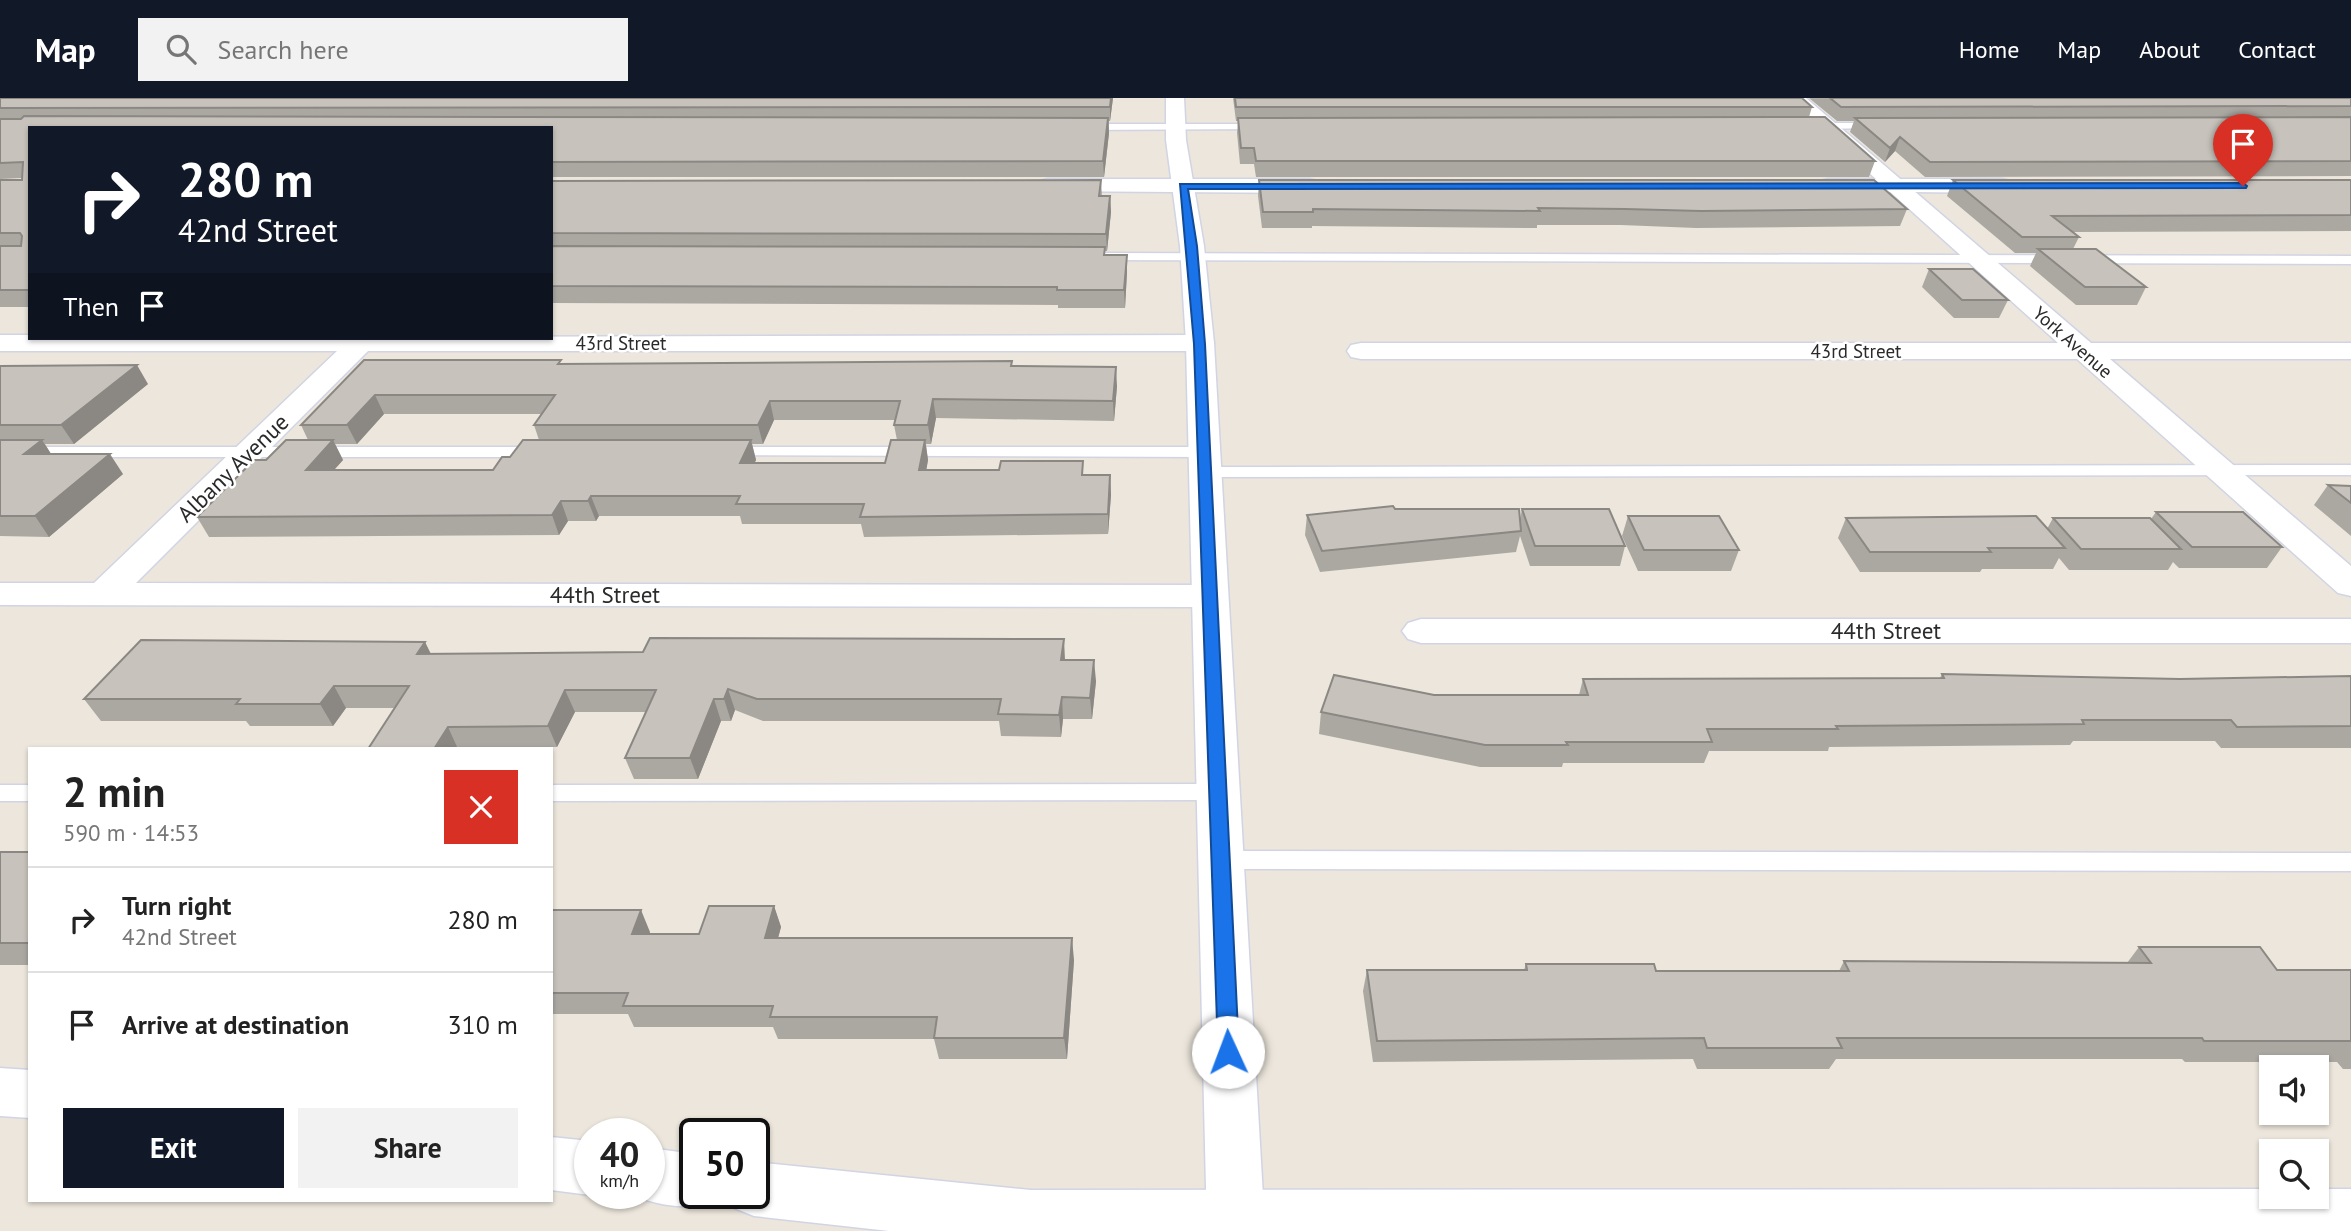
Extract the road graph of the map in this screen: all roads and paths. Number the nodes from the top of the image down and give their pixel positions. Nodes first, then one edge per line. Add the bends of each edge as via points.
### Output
1 (1795, 98) edge
2 (1175, 112) edge
3 (1796, 126) edge
4 (1827, 126) junction
5 (1885, 126) edge
6 (1075, 127) edge
7 (1267, 127) edge
8 (1183, 186) junction
9 (1337, 186) edge
10 (1813, 186) edge
11 (1895, 186) junction
12 (2030, 186) edge
13 (1021, 187) edge
14 (1095, 257) edge
15 (1193, 257) junction
16 (2351, 260) edge
17 (1980, 261) junction
18 (0, 343) edge
19 (361, 343) junction
20 (1200, 344) junction
21 (1361, 351) dead end
22 (2083, 351) junction
23 (2351, 351) edge
24 (0, 452) edge
25 (249, 452) junction
26 (554, 452) edge
27 (719, 452) edge
28 (1204, 462) junction
29 (2220, 470) junction
30 (2351, 470) edge
31 (2351, 585) edge
32 (0, 594) edge
33 (104, 594) junction
34 (1209, 596) junction
35 (1421, 631) dead end
36 (2351, 631) edge
37 (1218, 792) junction
38 (0, 793) edge
39 (28, 793) edge
40 (553, 793) edge
41 (1221, 860) junction
42 (2351, 862) edge
43 (0, 1092) edge
44 (28, 1094) edge
45 (553, 1163) edge
46 (574, 1166) edge
47 (770, 1191) edge
48 (2351, 1217) edge
49 (1236, 1224) edge

1 - 4 street, York Avenue
2 - 6 lane
2 - 7 lane
2 - 8 street
3 - 4 lane
4 - 5 lane
4 - 11 street, York Avenue
8 - 9 street
8 - 13 street
8 - 15 street
10 - 11 street
11 - 12 street
11 - 17 street, York Avenue
14 - 15 lane
15 - 17 lane
15 - 20 street
16 - 17 lane
17 - 22 street, York Avenue
18 - 19 street, 43rd Street
19 - 20 street, 43rd Street
19 - 25 street, Albany Avenue
20 - 28 street
21 - 22 street, 43rd Street
22 - 23 street, 43rd Street
22 - 29 street, York Avenue
24 - 25 lane
25 - 26 lane
25 - 33 street, Albany Avenue
27 - 28 lane
28 - 29 lane
28 - 34 street
29 - 30 lane
29 - 31 street, York Avenue
32 - 33 street, 44th Street
33 - 34 street, 44th Street
34 - 37 street
35 - 36 street, 44th Street
37 - 40 lane
37 - 41 street
38 - 39 lane
41 - 42 lane
41 - 49 street
43 - 44 street
45 - 46 street
47 - 49 street via 1031,1218
48 - 49 street

